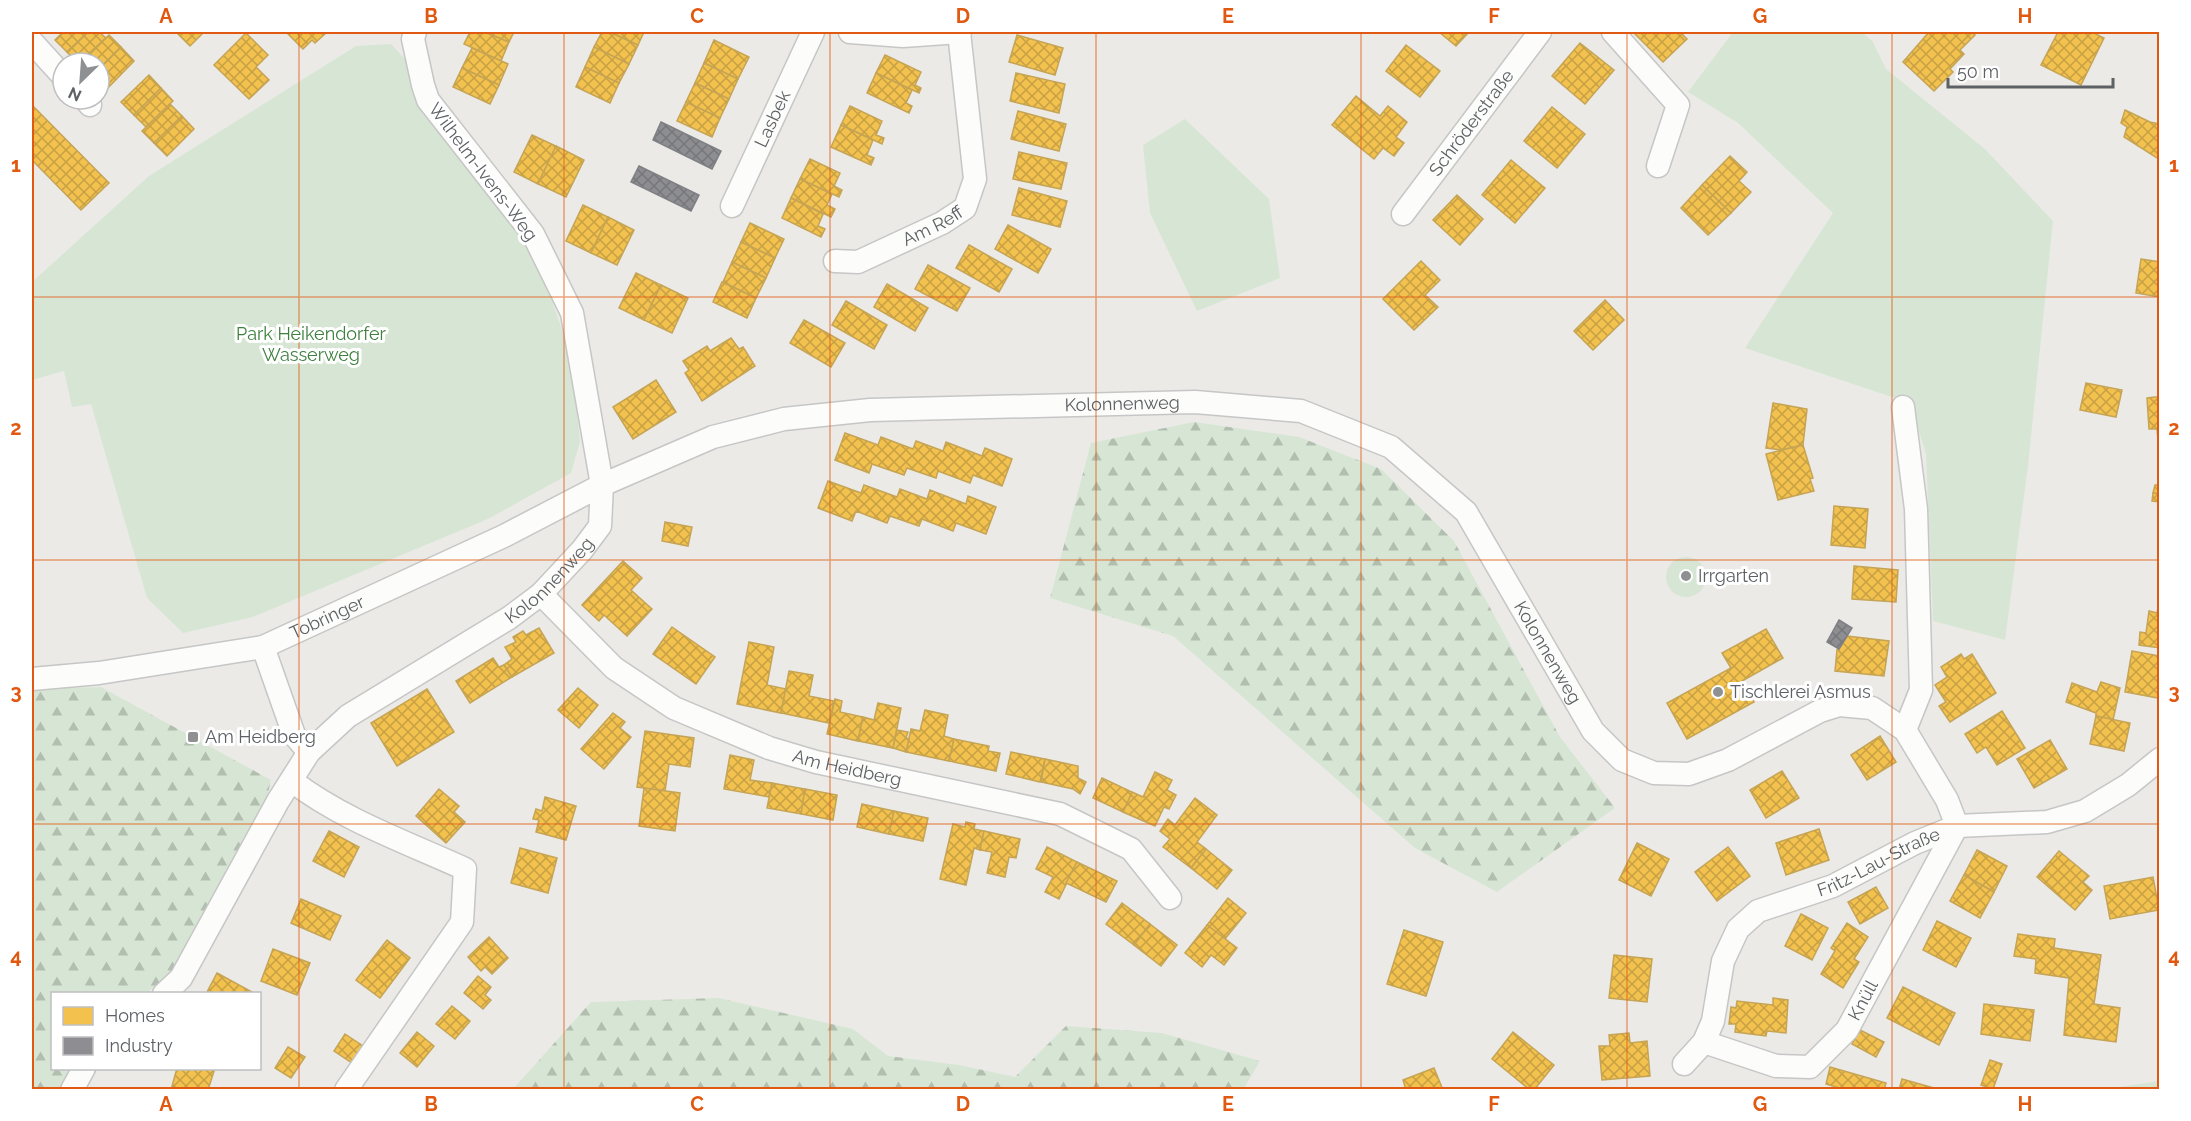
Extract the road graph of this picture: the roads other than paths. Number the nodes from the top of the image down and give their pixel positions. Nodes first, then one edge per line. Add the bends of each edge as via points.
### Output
1 (813, 32) edge
2 (850, 32) edge
3 (960, 32) edge
4 (1540, 32) edge
5 (1613, 32) edge
6 (408, 34) edge
7 (32, 42) edge
8 (51, 63) edge
9 (1658, 166) dead end
10 (732, 206) dead end
11 (1403, 214) dead end
12 (835, 261) dead end
13 (1903, 407) dead end
14 (602, 485) junction
15 (541, 594) junction
16 (263, 647) junction
17 (32, 679) edge
18 (1905, 730) junction
19 (309, 752) junction
20 (2160, 759) edge
21 (292, 781) junction
22 (1957, 826) junction
23 (1170, 898) dead end
24 (165, 992) edge
25 (1704, 1042) junction
26 (1684, 1064) dead end
27 (83, 1070) edge
28 (72, 1089) edge
29 (346, 1089) edge

1 - 10 street, Lasbek
2 - 3 street via 903,36
3 - 12 street, Am Reff via 975,179 965,208 942,223 858,262
4 - 11 street, Schröderstraße
5 - 9 street via 1678,105
6 - 14 street, Wilhelm-Ivens-Weg via 428,100 533,234 572,312
7 - 8 street
13 - 18 street via 1916,509 1921,690
14 - 15 street, Kolonnenweg via 600,526
14 - 16 street, Tobringer via 504,536
14 - 18 street, Kolonnenweg via 713,438 784,419 849,412 1195,402 1301,411 1391,447 1466,512 1593,731 1622,760 1653,773 1689,774 1728,760 1820,711 1839,705 1872,708
15 - 19 street, Kolonnenweg via 509,618 348,716
15 - 23 street, Am Heidberg via 614,668 674,708 769,748 816,762 1060,814 1131,849
16 - 17 street, Tobringer via 99,673
16 - 19 street via 294,735
18 - 22 street, Kolonnenweg via 1947,800
19 - 21 street, Kolonnenweg
20 - 22 street, Fritz-Lau-Straße via 2128,785 2085,811 2047,822
21 - 24 street, Kolonnenweg via 181,978
21 - 29 street via 339,812 465,869 462,922
22 - 25 street, Fritz-Lau-Straße via 1833,886 1758,911 1738,928 1723,961 1713,1021
22 - 25 street, Knüll via 1847,1030 1810,1067 1776,1066
25 - 26 street, Fritz-Lau-Straße
27 - 28 street

